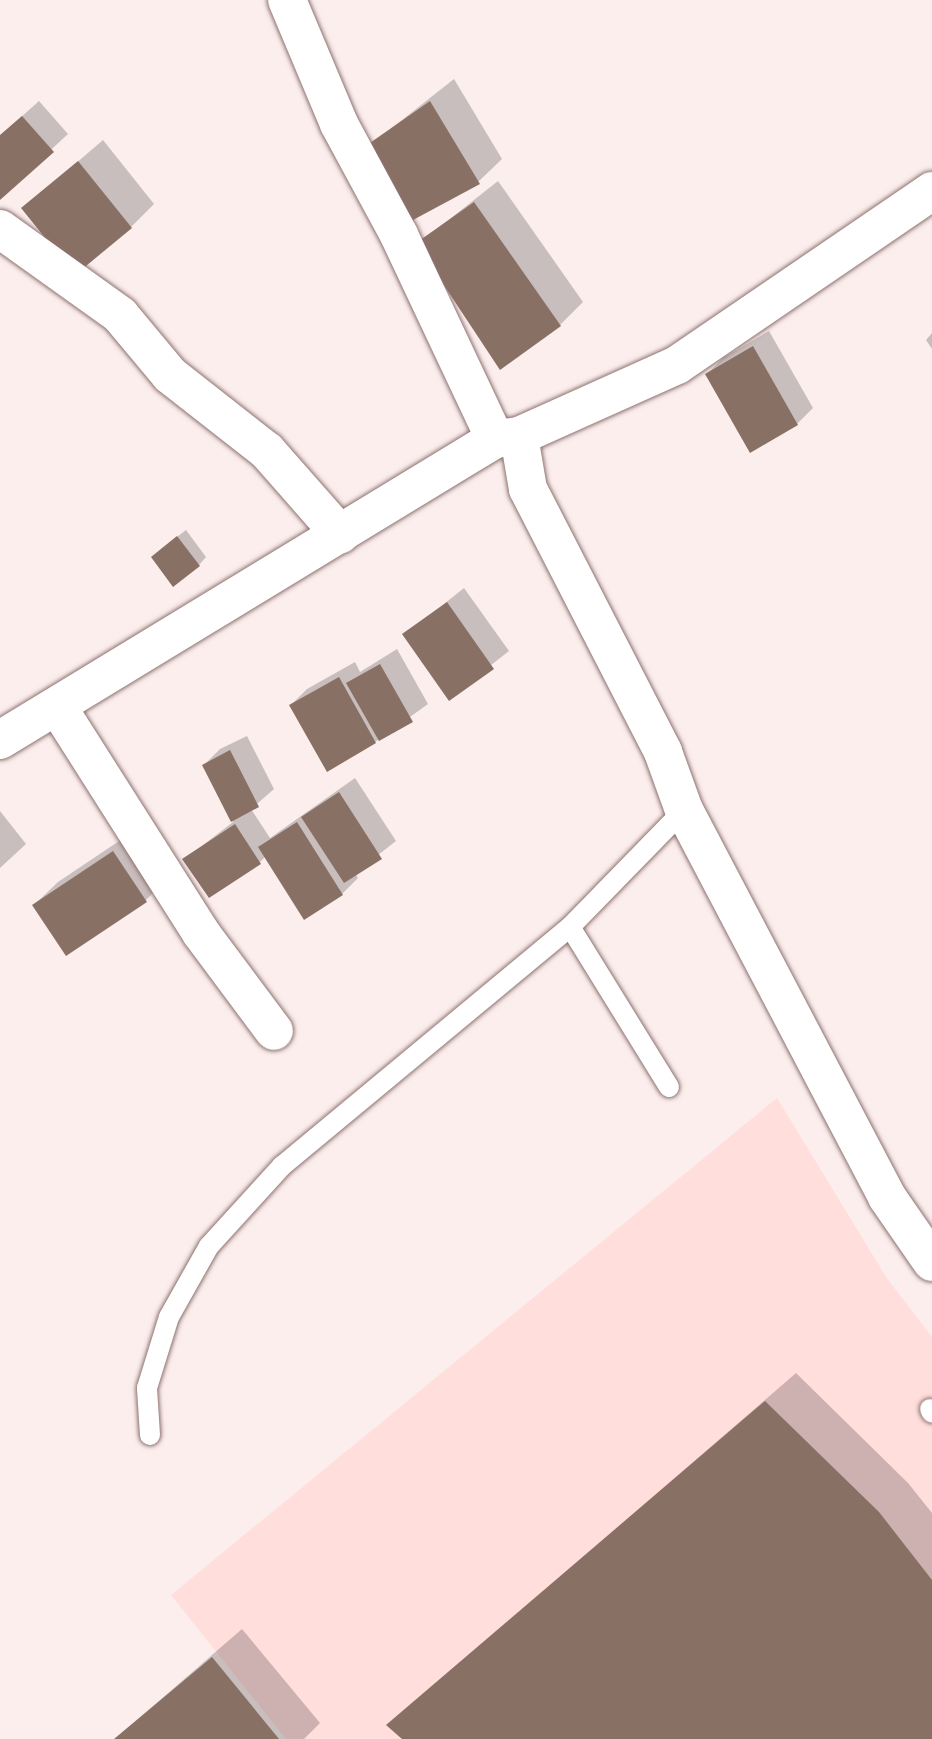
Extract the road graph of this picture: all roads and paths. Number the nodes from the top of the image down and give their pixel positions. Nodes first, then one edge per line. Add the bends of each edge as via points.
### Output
1 (287, 0) edge
2 (932, 191) edge
3 (0, 229) edge
4 (507, 437) junction
5 (340, 534) junction
6 (57, 706) junction
7 (0, 740) edge
8 (684, 810) junction
9 (570, 927) junction
10 (274, 1031) dead end
11 (669, 1087) dead end
12 (932, 1262) edge
13 (150, 1435) dead end

1 - 4 street via 339,124
2 - 4 street via 677,365
3 - 5 street via 120,315 170,375 267,451
4 - 5 street
4 - 8 street via 528,489 663,752
5 - 6 street
6 - 7 street
6 - 10 street via 201,933
8 - 9 lane
8 - 12 street via 887,1197
9 - 11 lane
9 - 13 lane via 282,1166 209,1246 169,1317 147,1388

